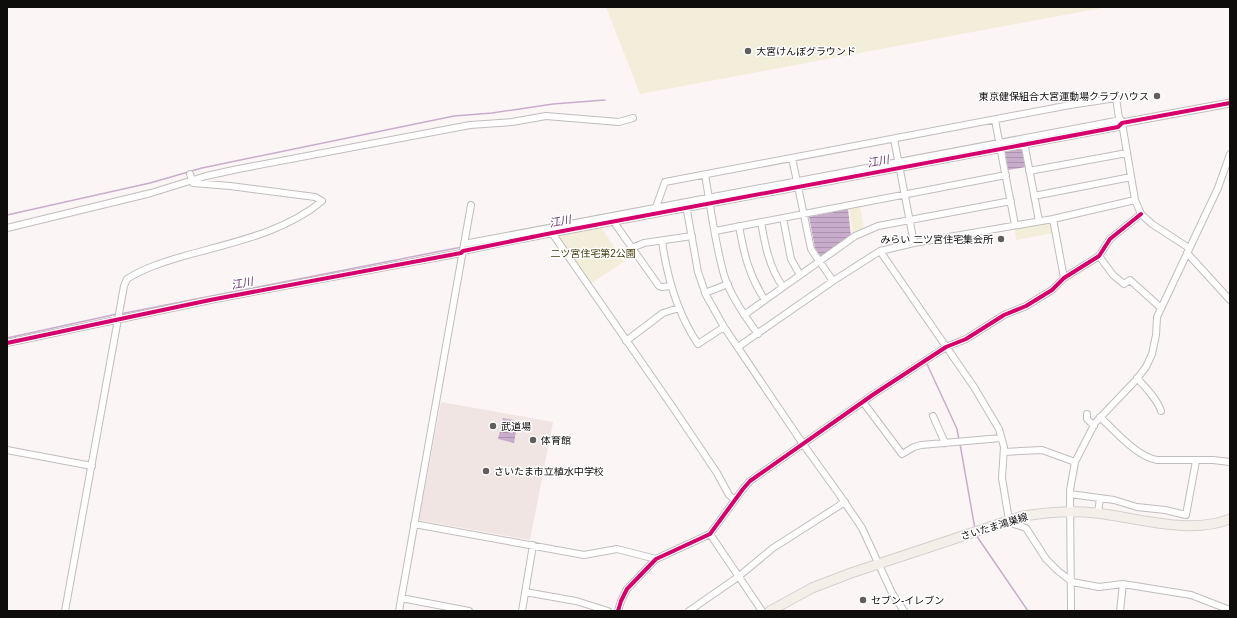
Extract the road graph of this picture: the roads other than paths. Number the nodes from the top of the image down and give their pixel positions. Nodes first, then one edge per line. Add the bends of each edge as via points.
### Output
1 (1230, 103) edge
2 (633, 118) dead end
3 (996, 120) junction
4 (1121, 121) junction
5 (894, 139) junction
6 (1024, 141) junction
7 (1000, 146) junction
8 (1127, 153) junction
9 (1230, 154) edge
10 (792, 158) junction
11 (899, 165) junction
12 (1029, 171) junction
13 (190, 174) dead end
14 (705, 175) junction
15 (1006, 175) junction
16 (1131, 177) junction
17 (192, 180) junction
18 (797, 184) junction
19 (905, 194) junction
20 (1034, 196) junction
21 (1011, 200) junction
22 (1135, 200) junction
23 (709, 201) junction
24 (471, 205) dead end
25 (686, 205) junction
26 (656, 207) junction
27 (804, 214) junction
28 (1141, 214) junction
29 (783, 218) junction
30 (615, 219) junction
31 (1054, 219) junction
32 (910, 220) junction
33 (761, 222) junction
34 (1039, 222) junction
35 (739, 226) junction
36 (1015, 226) junction
37 (7, 228) edge
38 (715, 231) junction
39 (552, 233) junction
40 (692, 236) junction
41 (662, 241) junction
42 (914, 243) junction
43 (464, 247) junction
44 (632, 248) junction
45 (880, 251) junction
46 (1188, 251) junction
47 (1099, 256) junction
48 (820, 261) junction
49 (800, 275) junction
50 (1064, 278) junction
51 (833, 281) junction
52 (728, 284) junction
53 (671, 286) junction
54 (783, 287) junction
55 (705, 293) junction
56 (765, 300) junction
57 (1230, 300) edge
58 (679, 308) junction
59 (1161, 308) junction
60 (744, 315) junction
61 (118, 318) junction
62 (724, 327) junction
63 (758, 334) junction
64 (626, 341) junction
65 (7, 343) edge
66 (738, 346) junction
67 (946, 347) junction
68 (1137, 378) junction
69 (863, 402) junction
70 (1161, 411) dead end
71 (1087, 414) dead end
72 (933, 416) dead end
73 (1100, 417) junction
74 (1094, 426) junction
75 (1001, 438) junction
76 (802, 444) junction
77 (945, 444) junction
78 (7, 450) edge
79 (1004, 452) junction
80 (1196, 461) junction
81 (1075, 462) junction
82 (1230, 462) edge
83 (92, 466) junction
84 (1070, 494) junction
85 (1100, 498) junction
86 (735, 500) junction
87 (845, 502) junction
88 (1070, 511) junction
89 (1098, 513) junction
90 (1230, 518) edge
91 (1008, 520) junction
92 (414, 524) junction
93 (710, 534) junction
94 (533, 545) junction
95 (656, 559) junction
96 (879, 563) junction
97 (738, 577) junction
98 (1072, 582) junction
99 (1123, 584) junction
100 (525, 592) junction
101 (401, 598) junction
102 (1230, 610) edge
103 (65, 611) edge
104 (399, 611) edge
105 (470, 611) edge
106 (522, 611) edge
107 (608, 611) edge
108 (618, 611) edge
109 (689, 611) edge
110 (762, 611) edge
111 (770, 611) edge
112 (904, 611) edge
113 (1071, 611) edge
114 (1120, 611) edge

1 - 4 street
2 - 17 street via 619,122 546,116 465,126
3 - 4 street via 1116,98
3 - 5 street
3 - 7 street
4 - 6 street via 1118,127
4 - 8 street
5 - 10 street
5 - 11 street
6 - 7 street
6 - 12 street
7 - 11 street
7 - 15 street
8 - 12 street
8 - 16 street
9 - 46 street via 1218,188
10 - 14 street
10 - 18 street
11 - 18 street
11 - 19 street
12 - 20 street
13 - 17 street
14 - 23 street
14 - 26 street via 665,182
15 - 19 street
15 - 21 street
16 - 20 street
16 - 22 street
17 - 37 street via 151,193
17 - 61 street via 193,184 315,197 322,201 282,226 162,262 132,275 124,286
18 - 23 street
18 - 27 street
19 - 27 street
19 - 32 street
20 - 34 street
21 - 32 street
21 - 36 street
22 - 28 street
22 - 31 street
23 - 25 street
23 - 38 street
24 - 43 street
25 - 26 street
25 - 30 street
25 - 40 street
26 - 30 street
27 - 29 street
27 - 48 street via 811,249
28 - 46 street
28 - 47 street via 1110,239
29 - 33 street
29 - 49 street via 791,259
30 - 39 street
30 - 43 street
30 - 44 street
31 - 34 street
31 - 50 street
32 - 42 street
32 - 48 street via 878,226 856,236
33 - 35 street
33 - 54 street via 771,267
34 - 36 street
35 - 38 street
35 - 56 street via 748,267
36 - 42 street
38 - 52 street
39 - 43 street
39 - 64 street
40 - 41 street
40 - 55 street via 698,272
41 - 44 street via 644,243
41 - 53 street
42 - 45 street
43 - 61 street via 461,253
43 - 92 street
44 - 53 street via 659,286
45 - 51 street
45 - 67 street
46 - 57 street
46 - 59 street
47 - 50 street
47 - 59 street via 1113,275 1124,284 1130,280
48 - 49 street
48 - 51 street
49 - 54 street
50 - 67 street via 1052,290 1026,306 966,339
51 - 63 street
52 - 55 street
52 - 60 street
53 - 58 street
54 - 56 street
55 - 62 street
56 - 60 street
58 - 62 street via 698,344
58 - 64 street via 663,313
59 - 68 street via 1157,317 1152,354
60 - 63 street
61 - 65 street
61 - 83 street
62 - 66 street
63 - 66 street
64 - 86 street via 717,473 729,495
66 - 76 street
67 - 69 street
67 - 75 street via 974,387 999,429
68 - 70 street via 1160,406
68 - 73 street
69 - 76 street
69 - 77 street via 902,454 921,445
71 - 74 street via 1087,419
72 - 77 street
73 - 74 street
73 - 80 street via 1140,454 1149,459
74 - 81 street
75 - 77 street
75 - 79 street
76 - 86 street via 750,481
76 - 87 street
78 - 83 street
79 - 81 street via 1042,450
79 - 91 street via 1002,478
80 - 82 street
80 - 85 street via 1186,515
81 - 84 street
83 - 103 street
84 - 85 street
84 - 88 street
85 - 89 street
86 - 93 street
87 - 96 street via 862,528
87 - 97 street via 774,548
88 - 89 main road, さいたま鴻巣線
88 - 91 main road, さいたま鴻巣線
88 - 98 street
89 - 90 main road, さいたま鴻巣線 via 1189,526 1212,525
91 - 96 main road, さいたま鴻巣線
91 - 98 street via 1026,528 1046,559
92 - 94 street
92 - 101 street
93 - 95 street
93 - 97 street
94 - 95 street via 584,554 617,549
94 - 100 street
95 - 108 street via 627,589
96 - 111 main road, さいたま鴻巣線 via 812,588
96 - 112 street via 892,593
97 - 109 street
97 - 110 street
98 - 99 street via 1099,587
98 - 113 street
99 - 102 street via 1191,595
99 - 114 street
100 - 106 street
100 - 107 street
101 - 104 street
101 - 105 street

